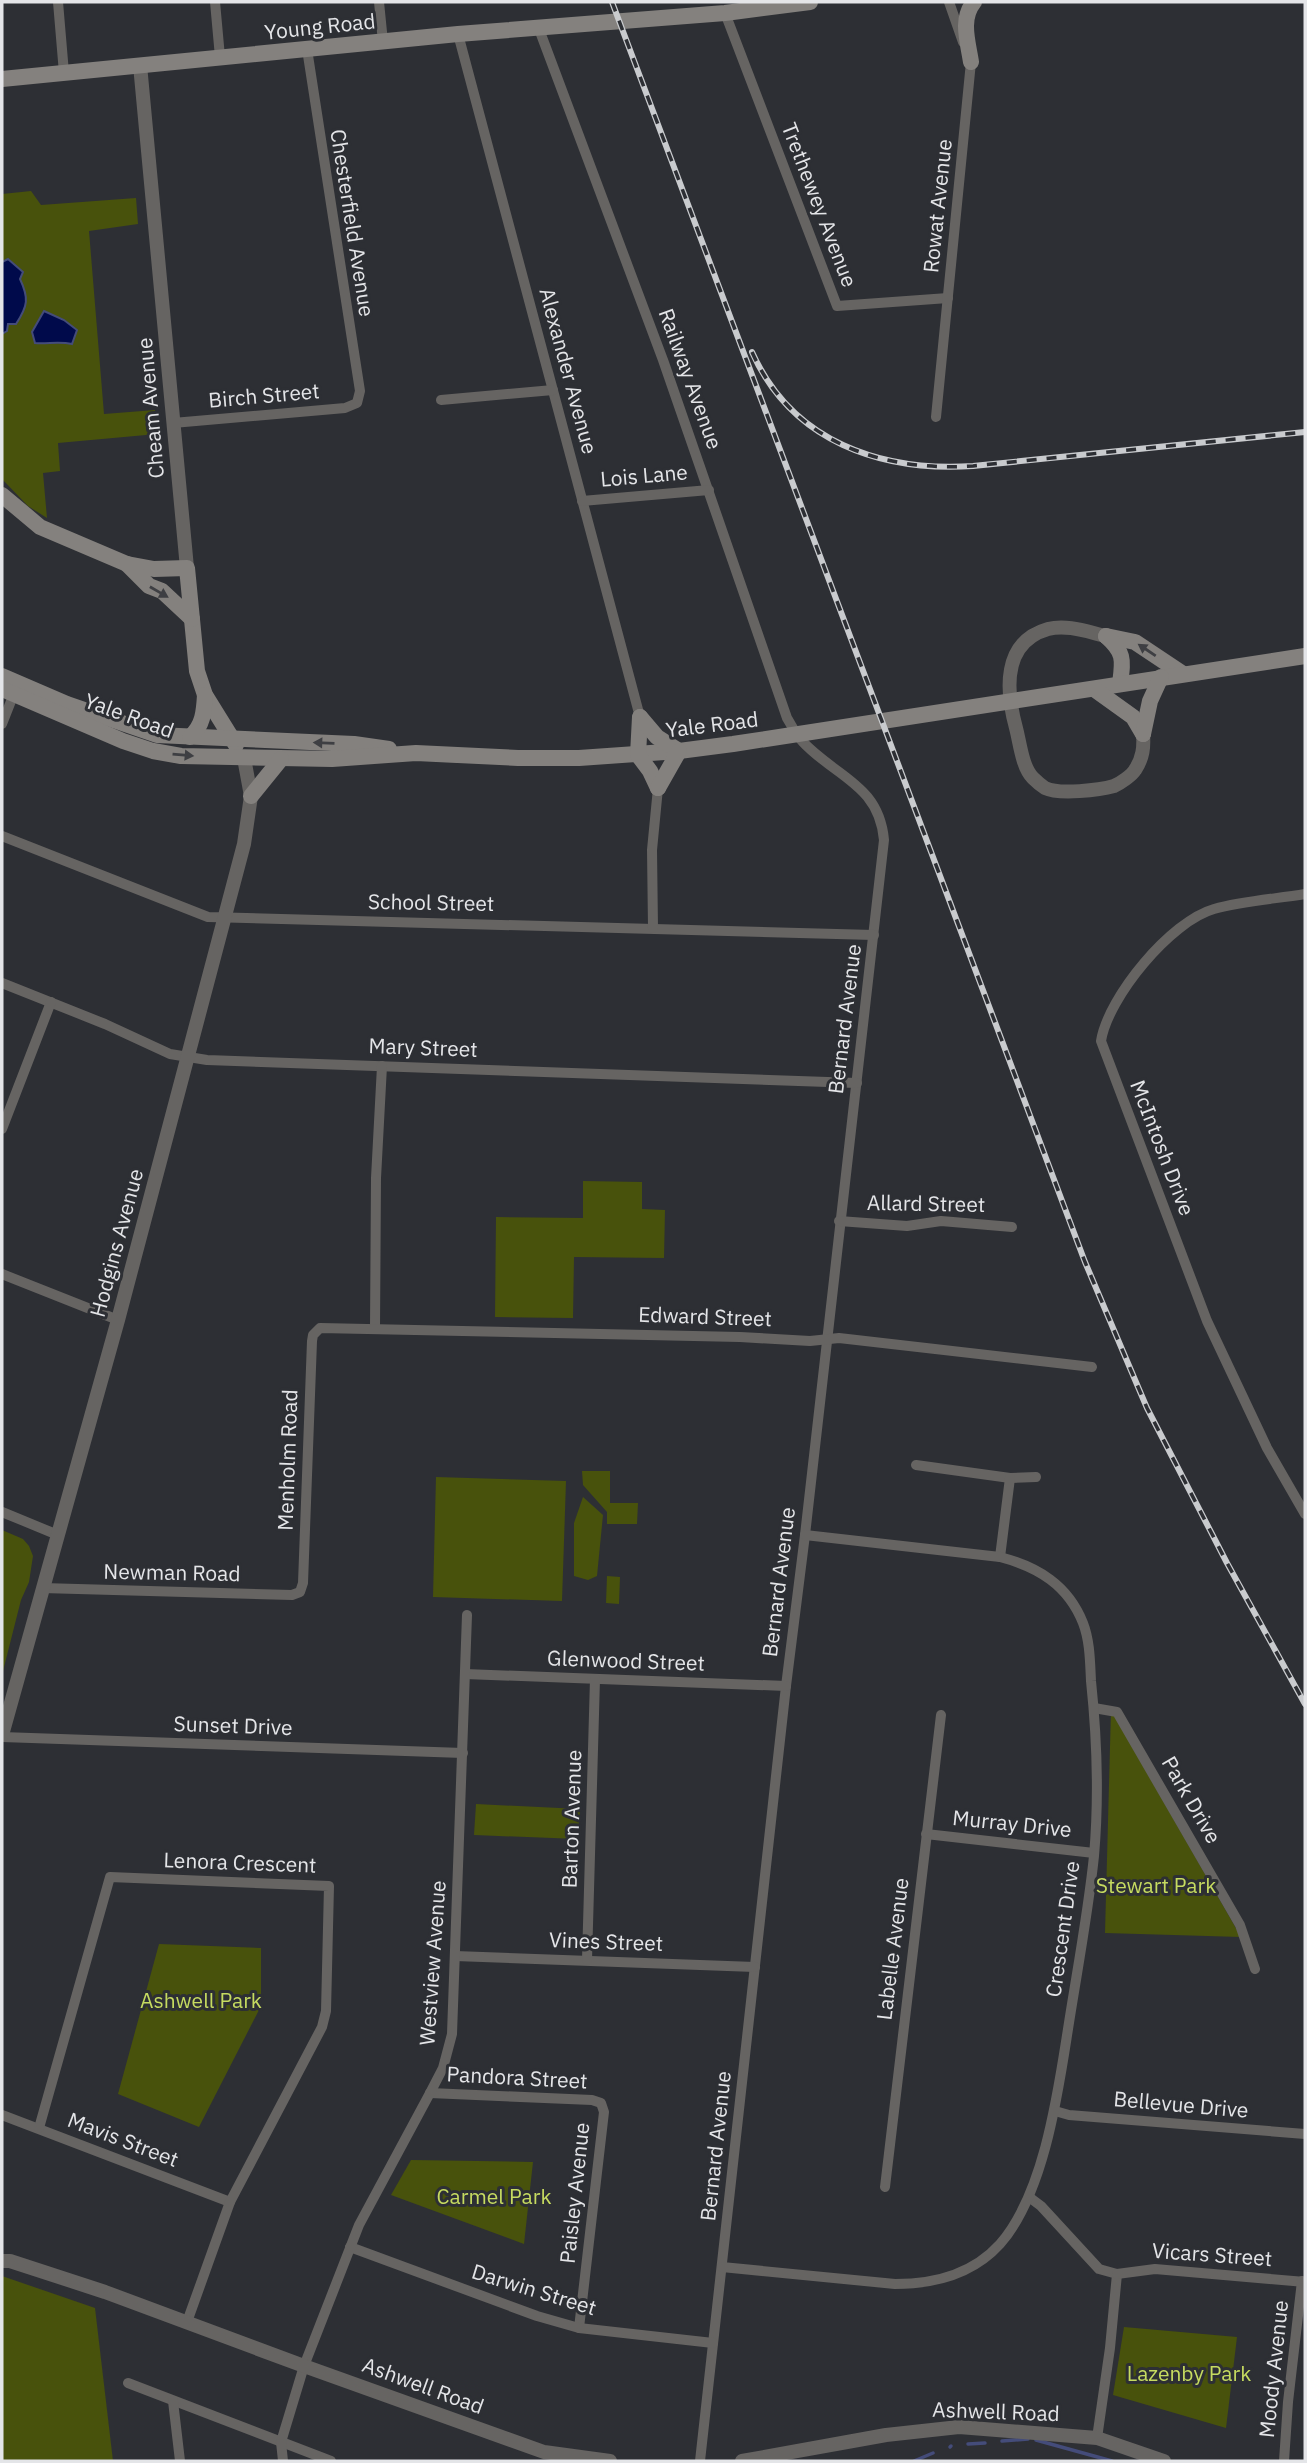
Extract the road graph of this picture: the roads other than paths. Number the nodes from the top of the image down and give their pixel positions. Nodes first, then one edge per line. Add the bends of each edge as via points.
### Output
1 (58, 2) edge
2 (215, 2) edge
3 (379, 2) edge
4 (810, 2) edge
5 (950, 2) edge
6 (974, 2) edge
7 (725, 13) junction
8 (539, 29) junction
9 (458, 34) junction
10 (383, 42) junction
11 (307, 49) junction
12 (220, 57) junction
13 (971, 62) junction
14 (140, 65) junction
15 (64, 73) junction
16 (2, 79) edge
17 (948, 298) junction
18 (552, 390) junction
19 (441, 400) dead end
20 (357, 403) joint
21 (936, 417) dead end
22 (173, 423) junction
23 (709, 490) junction
24 (2, 495) edge
25 (582, 501) junction
26 (127, 564) junction
27 (187, 568) junction
28 (192, 619) junction
29 (1106, 636) junction
30 (1305, 656) edge
31 (1183, 674) junction
32 (2, 676) edge
33 (1161, 677) junction
34 (1120, 684) junction
35 (1094, 688) junction
36 (11, 689) edge
37 (205, 695) junction
38 (640, 718) junction
39 (2, 724) edge
40 (1143, 734) junction
41 (190, 737) junction
42 (231, 739) junction
43 (803, 741) joint
44 (679, 751) junction
45 (416, 753) junction
46 (638, 755) junction
47 (244, 758) junction
48 (281, 759) junction
49 (658, 788) junction
50 (251, 796) junction
51 (2, 836) edge
52 (1305, 894) edge
53 (226, 918) junction
54 (653, 928) junction
55 (874, 935) junction
56 (2, 983) edge
57 (51, 1002) junction
58 (186, 1057) junction
59 (382, 1066) junction
60 (857, 1083) junction
61 (2, 1129) edge
62 (839, 1221) junction
63 (1012, 1227) dead end
64 (2, 1274) edge
65 (118, 1321) junction
66 (375, 1328) junction
67 (316, 1331) joint
68 (827, 1339) junction
69 (1092, 1367) dead end
70 (916, 1465) dead end
71 (1036, 1477) dead end
72 (1010, 1478) junction
73 (1305, 1511) edge
74 (2, 1512) edge
75 (58, 1535) junction
76 (805, 1535) junction
77 (1000, 1557) junction
78 (42, 1588) junction
79 (300, 1592) joint
80 (467, 1615) dead end
81 (465, 1674) junction
82 (595, 1679) junction
83 (786, 1686) junction
84 (1094, 1708) junction
85 (941, 1715) dead end
86 (2, 1736) edge
87 (463, 1752) junction
88 (926, 1834) junction
89 (1094, 1853) junction
90 (455, 1956) junction
91 (587, 1960) junction
92 (755, 1967) junction
93 (1255, 1969) dead end
94 (430, 2094) junction
95 (601, 2103) joint
96 (1055, 2111) junction
97 (2, 2115) edge
98 (39, 2128) junction
99 (1305, 2134) edge
100 (885, 2188) dead end
101 (1029, 2197) junction
102 (230, 2202) junction
103 (350, 2247) junction
104 (4, 2259) edge
105 (722, 2267) junction
106 (1117, 2274) junction
107 (1304, 2282) edge
108 (187, 2322) junction
109 (579, 2328) junction
110 (713, 2343) junction
111 (304, 2366) junction
112 (128, 2384) dead end
113 (173, 2401) junction
114 (1097, 2438) junction
115 (281, 2442) junction
116 (180, 2461) edge
117 (283, 2461) edge
118 (331, 2461) edge
119 (610, 2461) edge
120 (700, 2461) edge
121 (741, 2461) edge
122 (1164, 2461) edge
123 (1284, 2461) edge

1 - 15 street
2 - 12 street
3 - 10 street
4 - 7 main road, Young Road
5 - 13 street, Rowat Avenue
6 - 13 main road via 965,24
7 - 8 main road, Young Road
7 - 17 street, Trethewey Avenue via 836,306
8 - 9 main road, Young Road
8 - 23 street, Railway Avenue
9 - 10 main road, Young Road
9 - 18 street, Alexander Avenue
10 - 11 main road, Young Road
11 - 12 main road, Young Road
11 - 20 street, Chesterfield Avenue via 360,391
12 - 14 main road, Young Road
13 - 17 street, Rowat Avenue
14 - 15 main road, Young Road
14 - 22 street, Cheam Avenue
15 - 16 main road, Young Road
17 - 21 street, Rowat Avenue
18 - 19 street
18 - 25 street, Alexander Avenue
20 - 22 street, Birch Street via 345,408
22 - 27 street, Cheam Avenue
23 - 25 street, Lois Lane
23 - 43 street, Railway Avenue via 788,718
24 - 26 main road via 40,527
25 - 38 street, Alexander Avenue
26 - 27 main road
26 -> 28 main road
27 - 28 main road, Cheam Avenue
28 - 37 main road, Cheam Avenue via 197,671
31 -> 29 main road via 1135,642
29 - 34 main road via 1119,648 1123,662
29 - 40 street via 1049,629 1031,637 1018,651 1010,668 1010,695 1027,768 1046,789 1065,792 1115,785 1134,772 1144,750
30 - 31 main road, Yale Road
31 - 33 main road, Yale Road
32 - 36 main road, Yale Road
33 - 34 main road, Yale Road
33 - 40 main road
34 - 35 main road, Yale Road
35 - 40 main road via 1133,717
35 - 44 main road, Yale Road
36 - 39 street
36 - 41 main road, Yale Road via 157,735
36 -> 47 main road, Yale Road via 153,751
37 - 41 main road via 200,725
37 - 42 main road, Cheam Avenue
38 - 44 main road via 657,737
38 - 46 main road
41 - 42 main road, Yale Road
45 -> 42 main road, Yale Road via 354,744
42 - 47 main road, Cheam Avenue
43 - 55 street, Bernard Avenue via 860,787 880,819 884,840
44 - 46 main road, Yale Road
44 - 49 main road
45 - 46 main road, Yale Road via 518,758
45 - 48 main road, Yale Road
46 - 49 main road
47 - 48 main road, Yale Road
47 - 50 street, Hodgins Avenue
48 - 50 main road
49 - 54 street via 652,850
50 - 53 street, Hodgins Avenue
51 - 53 street, School Street via 208,917
52 - 73 street, McIntosh Drive via 1212,909 1170,935 1124,990 1103,1027 1101,1041 1207,1321 1267,1448
53 - 54 street, School Street
53 - 58 street, Hodgins Avenue
54 - 55 street, School Street
55 - 60 street, Bernard Avenue
56 - 57 street, Mary Street
57 - 58 street, Mary Street
57 - 61 street
58 - 59 street, Mary Street
58 - 65 street, Hodgins Avenue
59 - 60 street, Mary Street
59 - 66 street
60 - 62 street, Bernard Avenue
62 - 63 street, Allard Street via 906,1226 941,1221
62 - 68 street, Bernard Avenue
64 - 65 street
65 - 75 street, Hodgins Avenue
66 - 67 street, Edward Street via 325,1327
66 - 68 street, Edward Street
67 - 79 street, Menholm Road via 311,1354
68 - 69 street, Edward Street
68 - 76 street, Bernard Avenue
70 - 72 street
71 - 72 street
72 - 77 street
74 - 75 street
75 - 78 street, Hodgins Avenue
76 - 77 street, Crescent Drive
76 - 83 street, Bernard Avenue
77 - 84 street, Crescent Drive via 1051,1578 1070,1599 1087,1639
78 - 79 street, Newman Road
78 - 86 street, Hodgins Avenue
80 - 81 street, Westview Avenue
81 - 82 street, Glenwood Street
81 - 87 street, Westview Avenue
82 - 83 street, Glenwood Street
82 - 91 street, Barton Avenue
83 - 92 street, Bernard Avenue
84 - 89 street, Crescent Drive
84 - 93 street, Park Drive via 1117,1712 1240,1925
85 - 88 street, Labelle Avenue
86 - 87 street, Sunset Drive
87 - 90 street, Westview Avenue
88 - 89 street, Murray Drive
88 - 100 street, Labelle Avenue
89 - 96 street, Crescent Drive
90 - 91 street, Vines Street
90 - 94 street, Westview Avenue via 452,2034
91 - 92 street, Vines Street
92 - 105 street, Bernard Avenue
94 - 95 street, Pandora Street
94 - 103 street, Westview Avenue
95 - 109 street, Paisley Avenue via 604,2112
96 - 99 street, Bellevue Drive
96 - 101 street, Crescent Drive
97 - 98 street, Mavis Street
98 - 102 street, Mavis Street
98 - 102 street, Lenora Crescent via 110,1877 329,1886 322,2027
101 - 105 street, Crescent Drive via 1000,2243 984,2258 939,2280 895,2284
101 - 106 street via 1099,2269
102 - 108 street, Lenora Crescent
103 - 109 street, Darwin Street
103 - 111 street, Westview Avenue
104 - 108 street, Ashwell Road
105 - 110 street, Bernard Avenue
106 - 107 street, Vicars Street via 1155,2269
106 - 114 street
107 - 123 street, Moody Avenue
108 - 111 street, Ashwell Road
109 - 110 street, Darwin Street
110 - 120 street, Bernard Avenue
111 - 115 street
111 - 119 street, Ashwell Road via 544,2452
112 - 113 street
113 - 115 street
113 - 116 street
114 - 121 street, Ashwell Road via 959,2427
114 - 122 street, Ashwell Road
115 - 117 street
115 - 118 street

